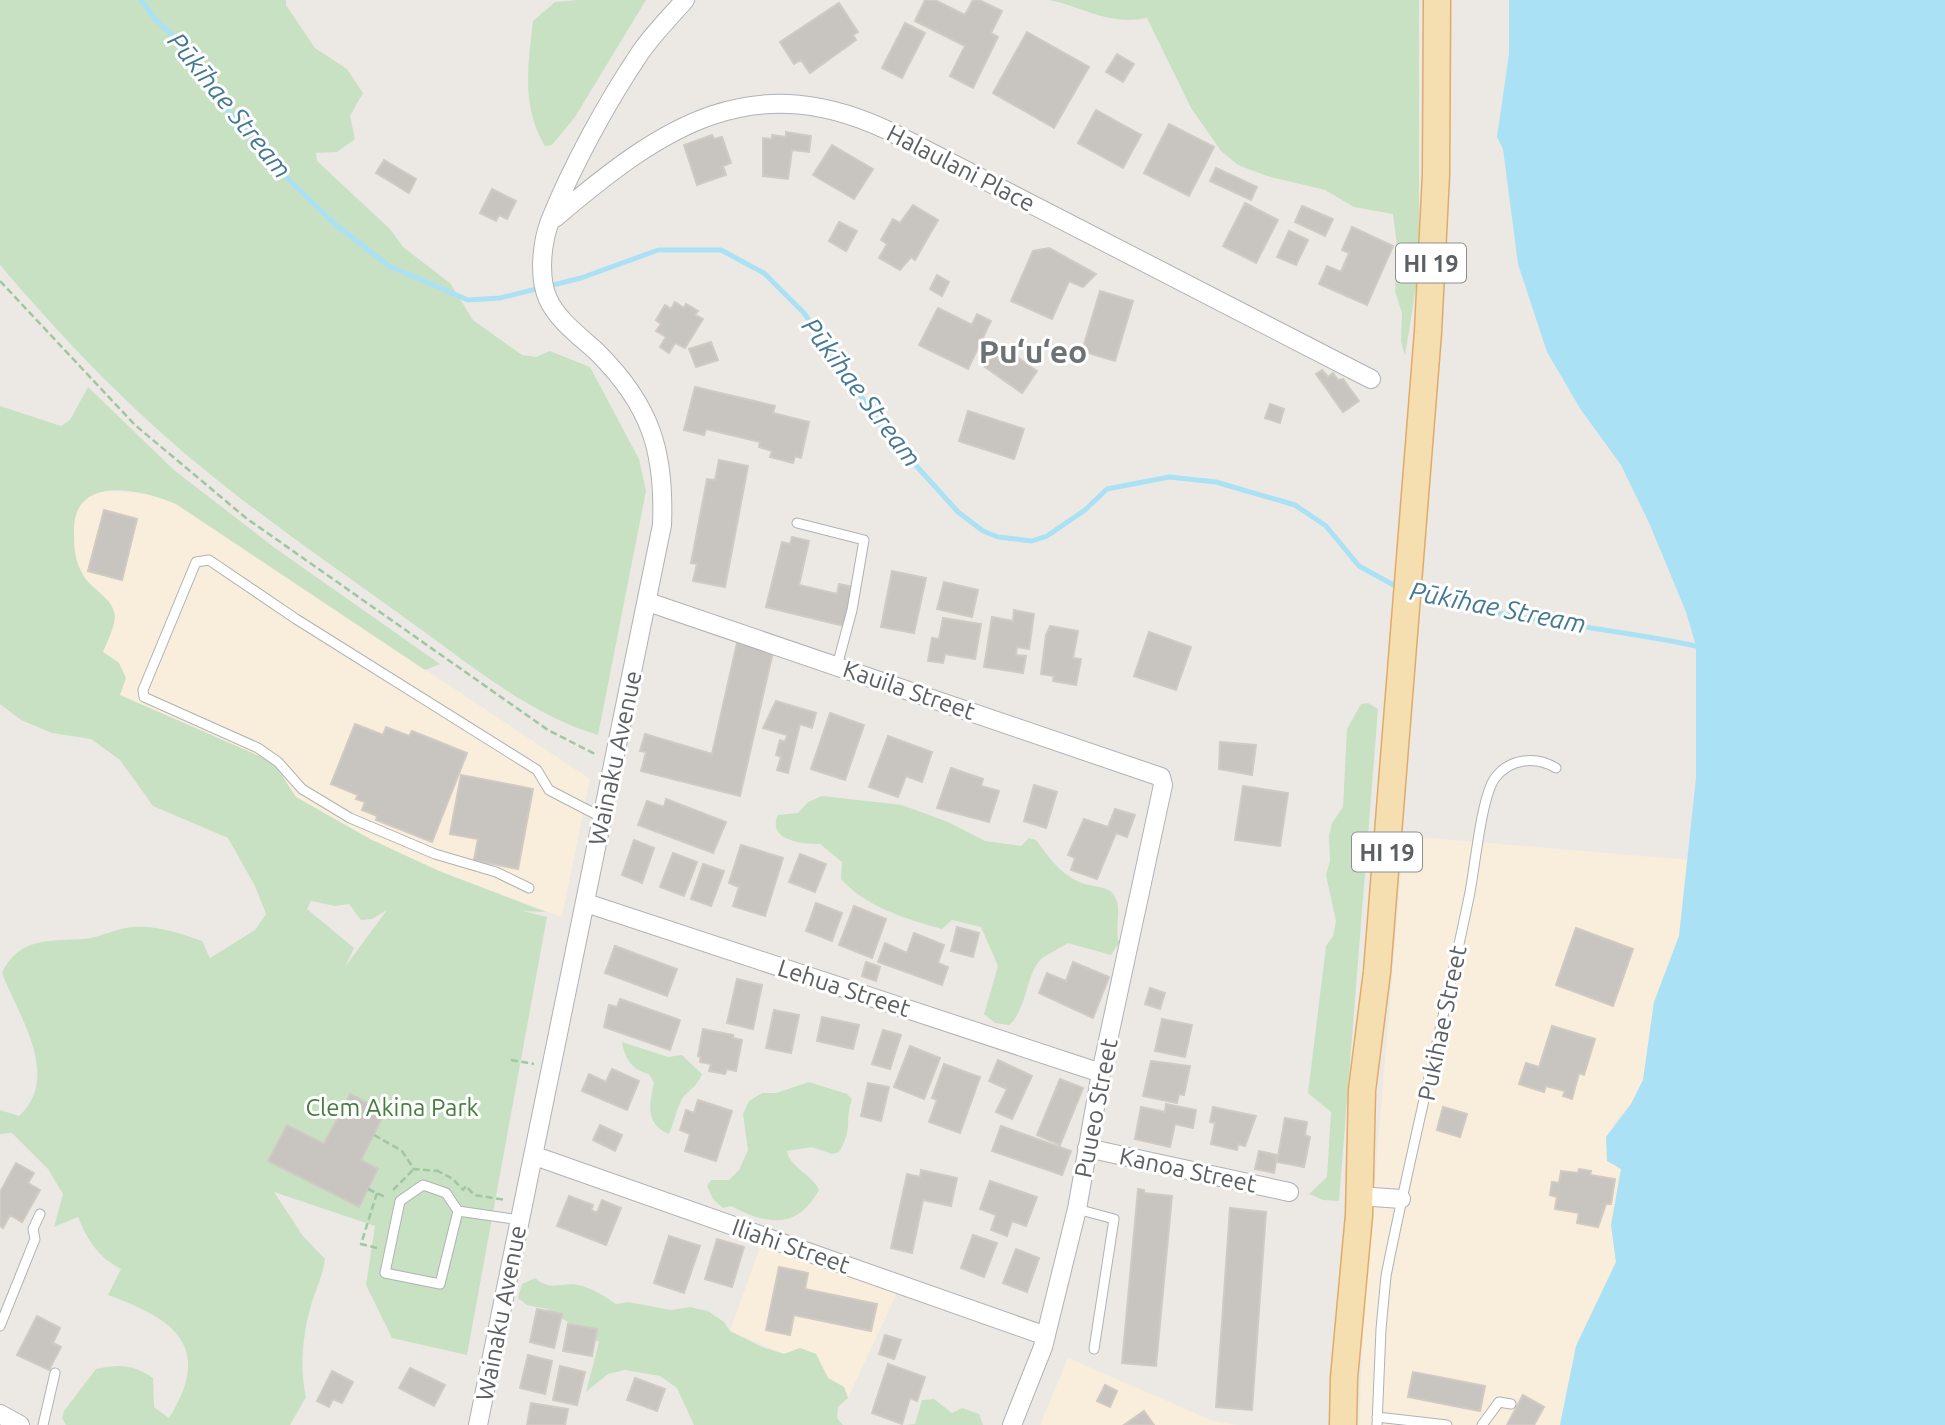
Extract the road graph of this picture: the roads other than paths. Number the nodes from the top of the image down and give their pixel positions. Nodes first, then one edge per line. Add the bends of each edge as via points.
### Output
1 (685, 0) edge
2 (1437, 0) edge
3 (549, 223) junction
4 (1371, 379) dead end
5 (797, 523) dead end
6 (648, 602) junction
7 (837, 666) junction
8 (1556, 768) dead end
9 (1163, 785) joint
10 (603, 818) junction
11 (529, 888) dead end
12 (586, 903) junction
13 (1101, 1073) junction
14 (1087, 1147) junction
15 (535, 1156) junction
16 (1289, 1192) dead end
17 (1359, 1196) junction
18 (1401, 1199) junction
19 (1077, 1209) junction
20 (458, 1211) junction
21 (521, 1212) junction
22 (40, 1214) dead end
23 (0, 1326) edge
24 (1046, 1336) junction
25 (1094, 1349) dead end
26 (55, 1373) dead end
27 (1511, 1404) dead end
28 (0, 1414) edge
29 (1377, 1421) edge
30 (20, 1425) edge
31 (43, 1425) edge
32 (478, 1425) edge
33 (1012, 1425) edge
34 (1343, 1425) edge
35 (1447, 1425) edge
36 (1482, 1425) edge

1 - 3 street, Wainaku Avenue via 641,52
2 - 17 main road, HI 19 via 1436,175 1428,332 1377,972 1362,1090
3 - 4 street, Halaulani Place via 641,150 706,116 774,104 848,113
3 - 6 street, Wainaku Avenue via 543,253 548,299 617,373 656,442 663,489 662,525
5 - 7 lane via 864,540
6 - 7 street, Kauila Street
6 - 10 street, Wainaku Avenue
7 - 9 street, Kauila Street via 1155,773
8 - 18 lane, Pukihae Street via 1528,760 1504,769 1488,790 1480,846
9 - 13 street, Puueo Street
10 - 11 lane via 549,790 537,770 209,560 196,562 144,697 258,748 302,789 350,818
10 - 12 street, Wainaku Avenue
12 - 13 street, Lehua Street
12 - 15 street, Wainaku Avenue
13 - 14 street, Puueo Street
14 - 16 street, Kanoa Street
14 - 19 street, Puueo Street
15 - 21 street, Wainaku Avenue
15 - 24 street, Iliahi Street
17 - 18 street
17 - 34 main road, HI 19
18 - 29 lane, Pukihae Street via 1382,1316
19 - 24 street, Puueo Street
19 - 25 lane via 1114,1219
20 - 20 lane via 446,1193 423,1185 400,1201 385,1273 440,1284
20 - 21 lane
21 - 32 street, Wainaku Avenue
22 - 23 lane via 33,1229 35,1239
24 - 33 street, Puueo Street
26 - 31 lane
27 - 36 lane via 1499,1402
28 - 30 street
29 - 35 lane

